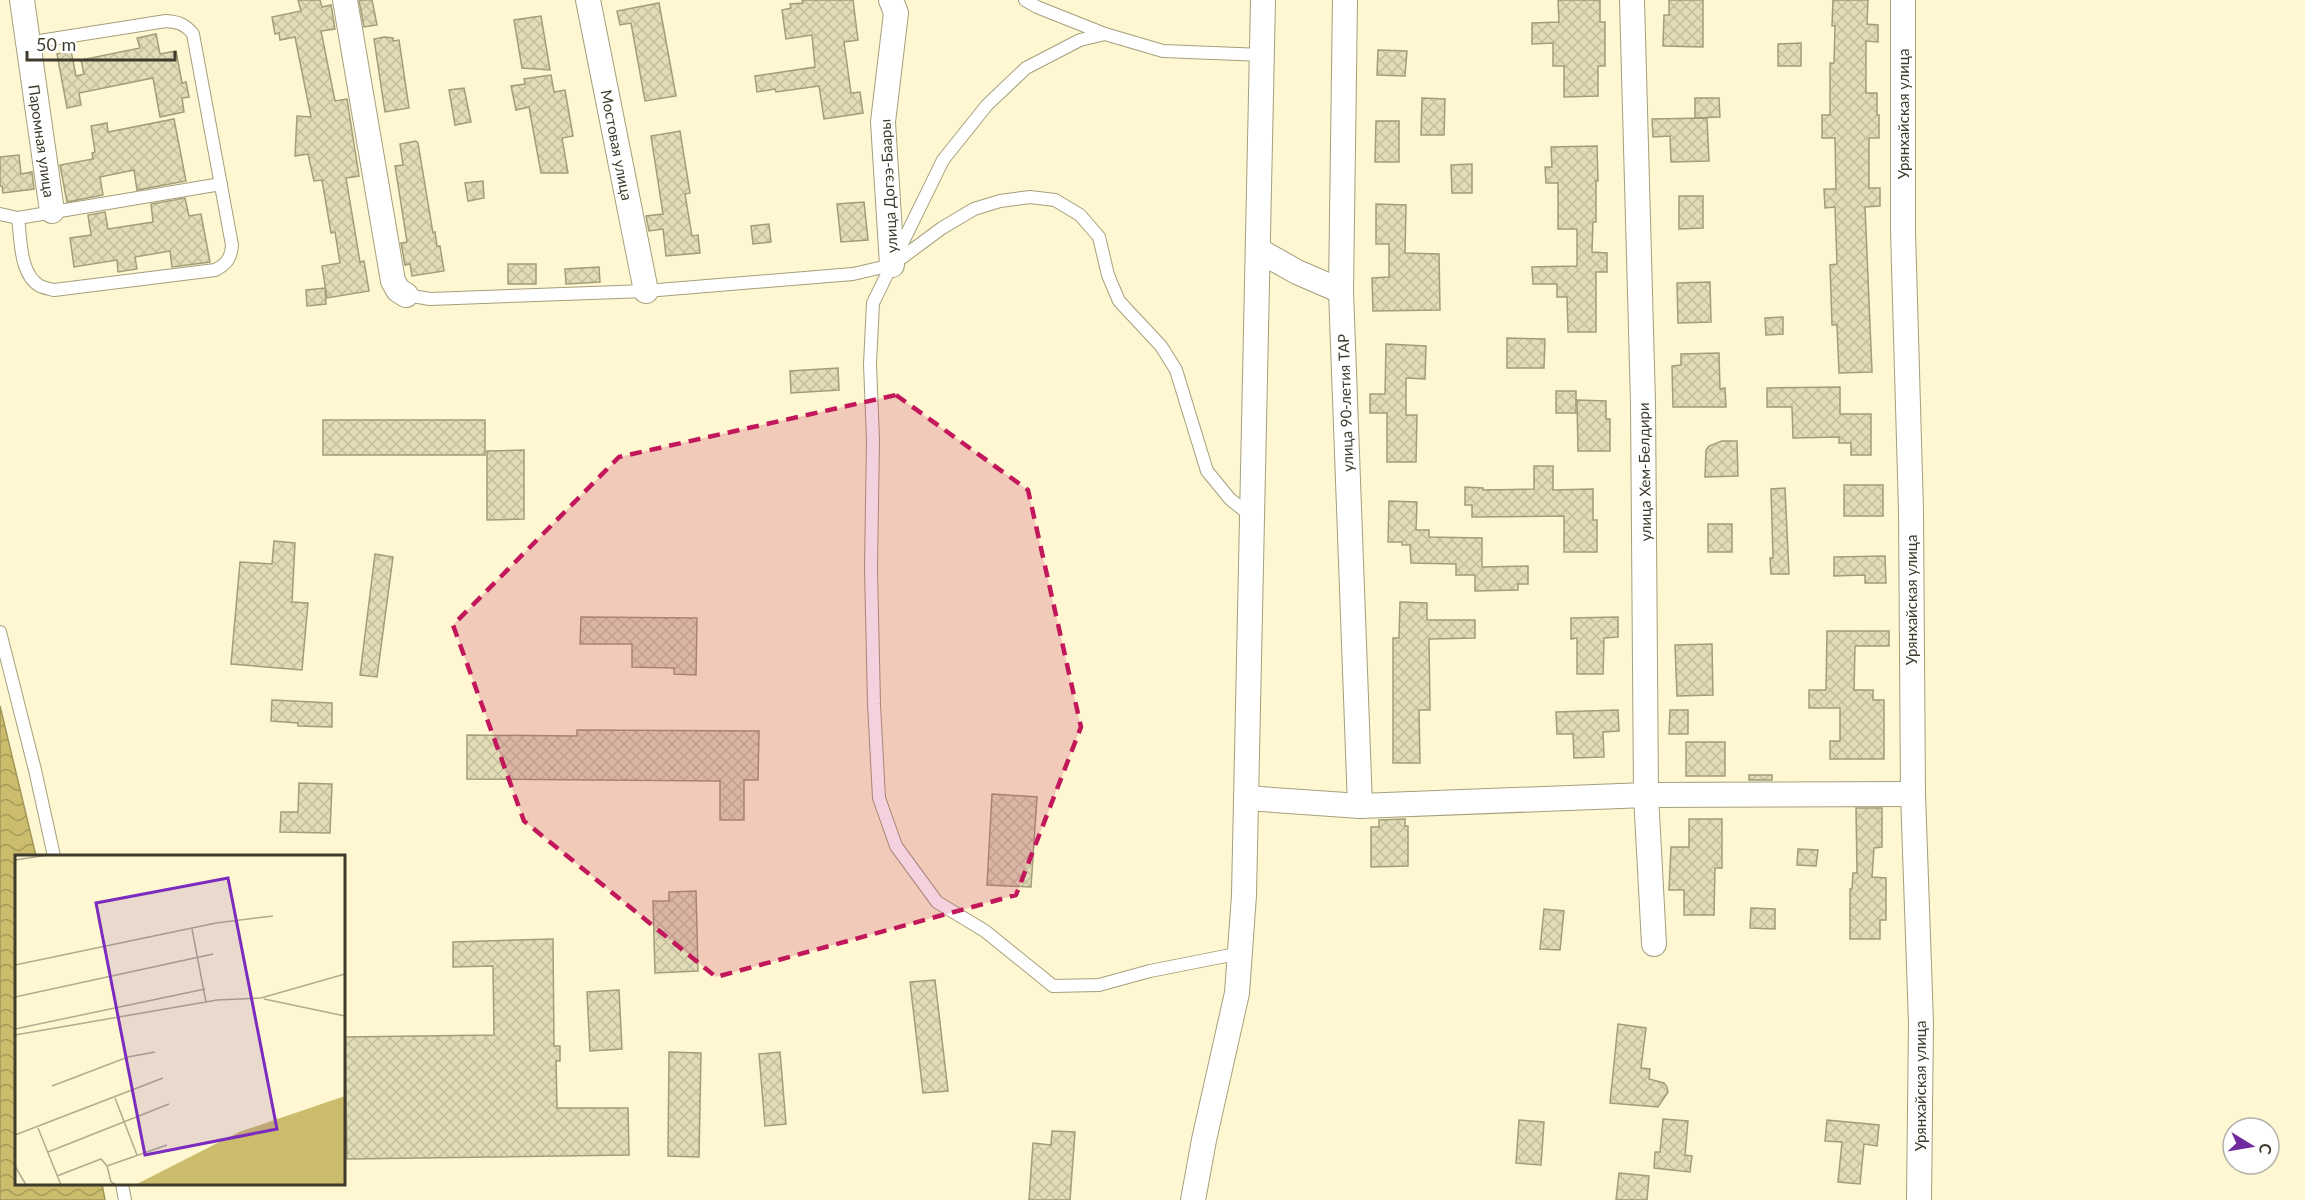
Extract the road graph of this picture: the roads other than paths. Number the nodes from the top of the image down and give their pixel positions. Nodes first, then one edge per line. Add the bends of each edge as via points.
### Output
1 (22, 0) edge
2 (345, 0) edge
3 (588, 0) edge
4 (891, 0) edge
5 (1026, 0) edge
6 (1263, 0) edge
7 (1345, 0) edge
8 (1632, 0) edge
9 (1903, 0) edge
10 (1106, 34) junction
11 (27, 43) junction
12 (1263, 55) junction
13 (221, 184) junction
14 (52, 210) junction
15 (0, 214) edge
16 (18, 218) junction
17 (1258, 250) junction
18 (892, 265) junction
19 (646, 291) junction
20 (1341, 291) junction
21 (406, 295) joint
22 (1252, 517) junction
23 (0, 632) edge
24 (1913, 794) junction
25 (1646, 795) junction
26 (1246, 798) junction
27 (1360, 806) junction
28 (54, 855) edge
29 (1654, 944) dead end
30 (1241, 954) junction
31 (122, 1185) edge
32 (125, 1200) edge
33 (1193, 1200) edge
34 (1919, 1200) edge

1 - 11 street, Паромная улица
2 - 21 street via 393,280
3 - 19 street, Мостовая улица
4 - 18 street, улица Догээ-Баары via 896,13 883,122
5 - 10 lane
6 - 12 street
7 - 20 street, улица 90-летия ТАР
8 - 25 street, улица Хем-Белдири via 1643,403
9 - 24 street, Урянхайская улица
10 - 12 lane via 1163,51
10 - 18 lane via 1080,40 1026,68 987,105 943,160
11 - 13 lane via 166,21 186,26 193,34
11 - 14 street, Паромная улица
12 - 17 street
13 - 14 lane
13 - 16 lane via 232,244 225,265 215,270 54,290 40,286 29,276
14 - 16 lane
15 - 16 lane
17 - 20 street
17 - 22 street
18 - 19 lane via 853,274
18 - 22 lane via 974,209 1000,201 1030,197 1055,200 1080,215 1099,237 1119,301 1161,346 1176,370 1207,471 1230,499
18 - 30 lane via 873,303 871,568 879,798 896,846 937,902 985,931 1053,986 1099,985
19 - 21 lane via 430,299
20 - 27 street, улица 90-летия ТАР
22 - 26 street
23 - 28 lane
24 - 25 street
24 - 34 street, Урянхайская улица via 1921,1023
25 - 27 street
25 - 29 street, улица Хем-Белдири
26 - 27 street
26 - 30 street
30 - 33 street via 1237,993
31 - 32 lane

